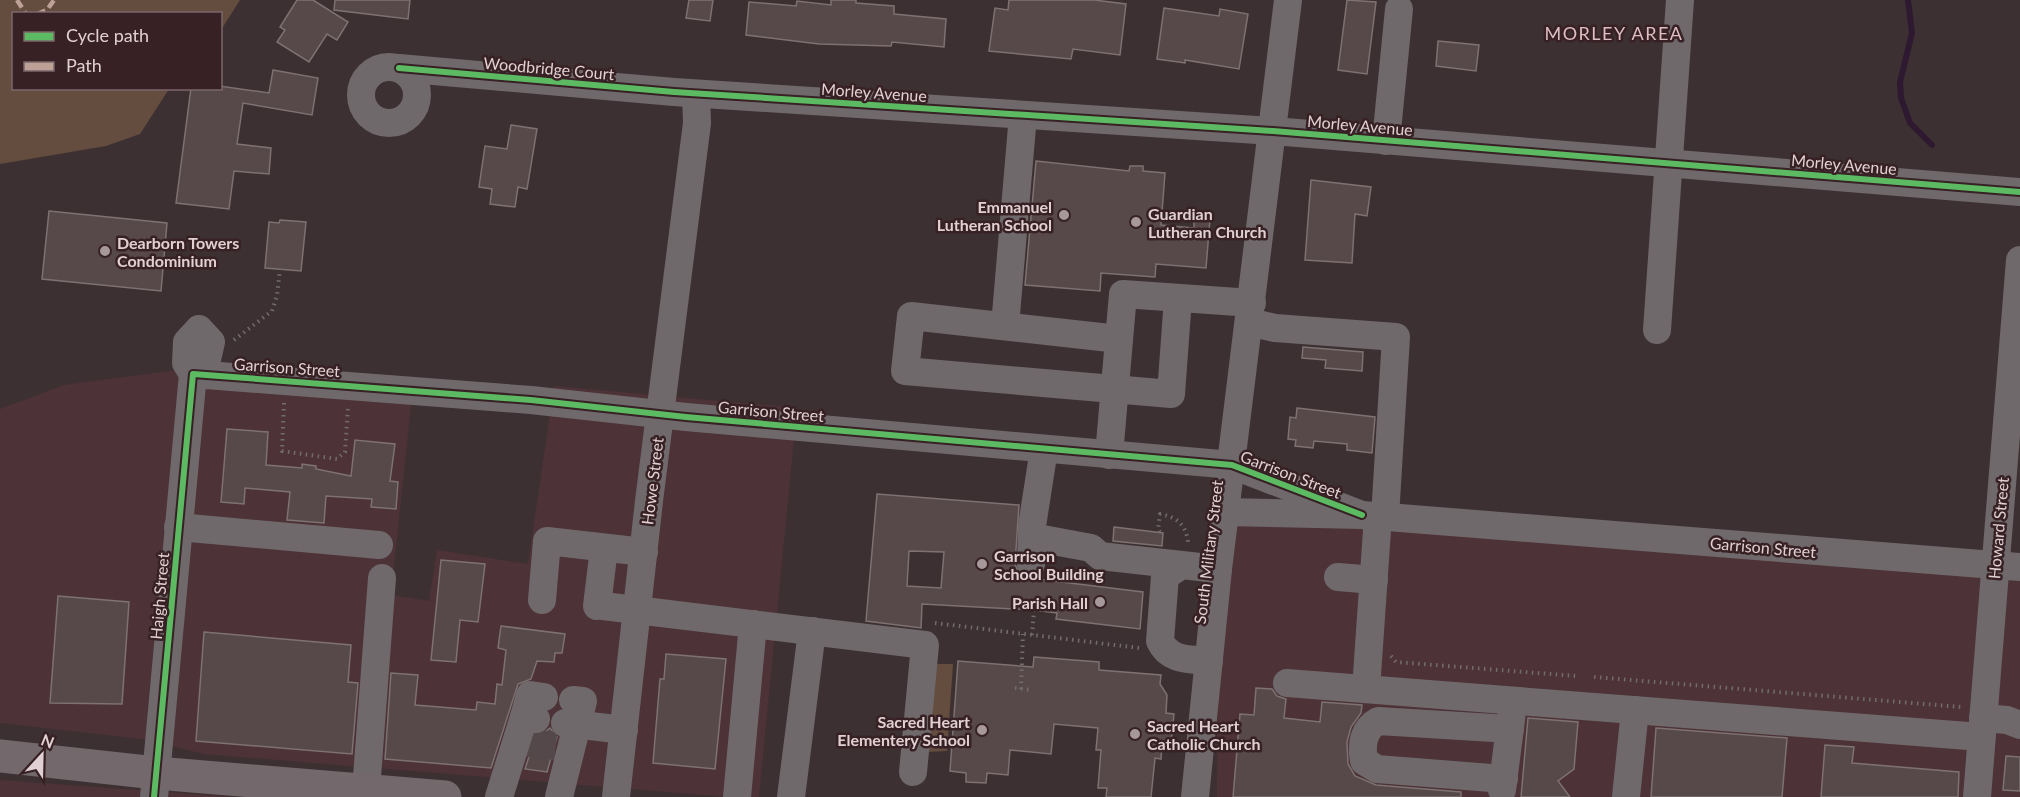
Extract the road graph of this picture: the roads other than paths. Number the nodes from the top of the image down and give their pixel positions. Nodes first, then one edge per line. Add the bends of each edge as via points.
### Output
1 (1288, 0) edge
2 (1680, 0) edge
3 (1399, 9) dead end
4 (399, 69) dead end
5 (696, 94) junction
6 (1023, 115) junction
7 (1273, 131) junction
8 (1386, 141) junction
9 (1667, 163) junction
10 (2020, 192) edge
11 (2020, 260) edge
12 (1178, 298) junction
13 (1251, 312) junction
14 (1005, 326) junction
15 (1657, 330) dead end
16 (1119, 339) junction
17 (191, 386) joint
18 (1115, 389) junction
19 (2014, 410) edge
20 (661, 414) junction
21 (1044, 449) junction
22 (1109, 454) junction
23 (1232, 465) junction
24 (1225, 512) junction
25 (1375, 516) junction
26 (178, 527) junction
27 (379, 545) dead end
28 (604, 548) junction
29 (644, 552) junction
30 (1184, 554) junction
31 (2008, 566) edge
32 (1218, 569) junction
33 (1338, 577) dead end
34 (381, 578) dead end
35 (1374, 580) junction
36 (542, 600) dead end
37 (637, 609) junction
38 (753, 624) junction
39 (812, 631) junction
40 (1209, 661) junction
41 (1373, 670) junction
42 (1287, 683) dead end
43 (1513, 701) junction
44 (1635, 710) junction
45 (1978, 721) junction
46 (2020, 724) edge
47 (1510, 729) junction
48 (624, 730) junction
49 (1912, 733) junction
50 (526, 734) dead end
51 (0, 756) edge
52 (912, 772) dead end
53 (155, 785) edge
54 (377, 793) edge
55 (445, 797) edge
56 (499, 797) edge
57 (559, 797) edge
58 (616, 797) edge
59 (737, 797) edge
60 (791, 797) edge
61 (1195, 797) edge
62 (1626, 797) edge
63 (1977, 797) edge

1 - 7 street, South Military Street
2 - 9 street
3 - 8 street
4 - 5 street, Woodbridge Court
5 - 6 street, Morley Avenue
5 - 20 street, Howe Street via 698,118
6 - 7 street, Morley Avenue
6 - 14 street
7 - 8 street, Morley Avenue
7 - 13 street, South Military Street
8 - 9 street, Morley Avenue
9 - 10 street, Morley Avenue
9 - 15 street
11 - 19 street, Howard Street
12 - 13 street
12 - 16 street via 1123,294
12 - 18 street via 1171,394
13 - 23 street, South Military Street
13 - 25 street via 1275,328 1396,336
14 - 16 street
14 - 18 street via 911,316 905,371
16 - 18 street
17 - 20 street, Garrison Street via 531,400
17 - 26 street, Haigh Street
18 - 22 street
19 - 31 street, Howard Street
20 - 21 street, Garrison Street
20 - 29 street, Howe Street
21 - 22 street, Garrison Street
21 - 30 street via 1037,558 1091,548 1100,556
22 - 23 street, Garrison Street
23 - 24 street, South Military Street
23 - 25 street, Garrison Street
24 - 25 street, Garrison Street
24 - 32 street, South Military Street
25 - 31 street, Garrison Street
25 - 35 street
26 - 27 street
26 - 53 street, Haigh Street
28 - 29 street
28 - 36 street via 547,542
28 - 37 street via 600,606
29 - 37 street, Howe Street
30 - 32 street
30 - 40 street via 1165,576 1160,641 1176,657
31 - 45 street, Howard Street
32 - 40 street, South Military Street
33 - 35 street
34 - 54 street
35 - 41 street
37 - 38 street
37 - 48 street, Howe Street
38 - 39 street
38 - 59 street
39 - 52 street via 925,645
39 - 60 street
40 - 61 street, South Military Street
41 - 42 street
41 - 43 street
41 - 49 street via 1880,710 1896,715
43 - 44 street
43 - 47 street
44 - 49 street
44 - 62 street
45 - 46 street via 2007,720
45 - 49 street
45 - 63 street, Howard Street
47 - 47 street via 1503,785 1377,769 1364,761 1364,738 1378,721
48 - 57 street via 565,739
48 - 58 street, Howe Street
50 - 56 street
51 - 53 main road
53 - 54 main road
54 - 55 main road

